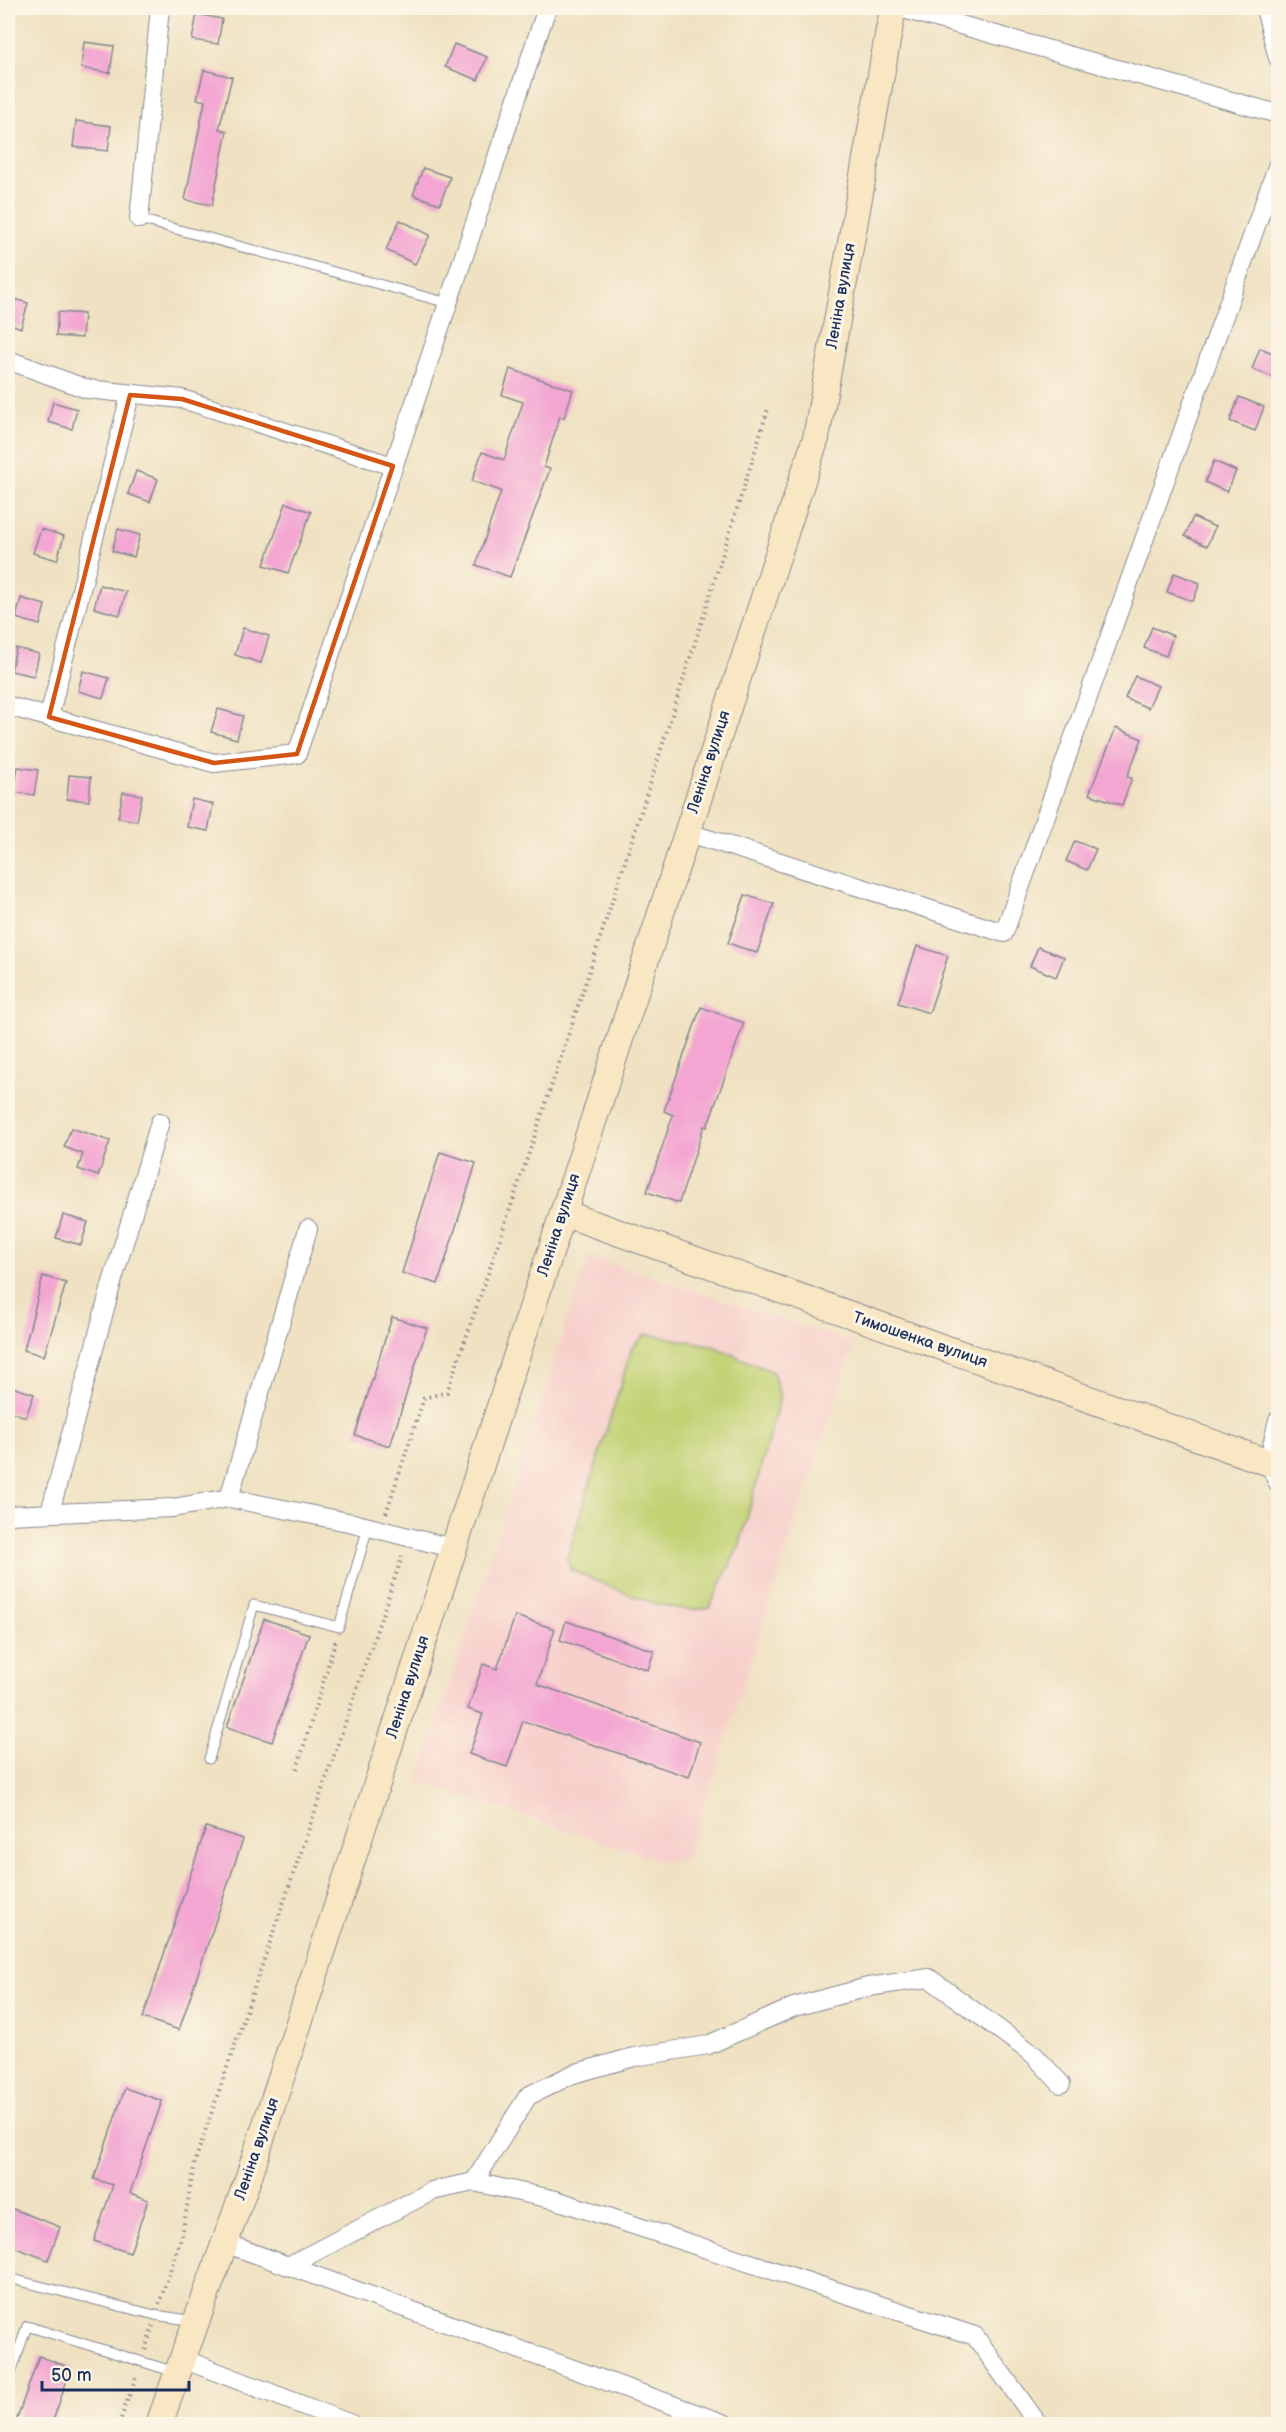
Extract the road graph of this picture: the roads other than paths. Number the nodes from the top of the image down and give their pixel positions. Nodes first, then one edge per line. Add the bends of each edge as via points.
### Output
1 (160, 8) edge
2 (547, 8) edge
3 (893, 8) edge
4 (900, 8) edge
5 (1265, 8) edge
6 (1278, 58) edge
7 (1278, 114) edge
8 (1278, 164) edge
9 (139, 219) joint
10 (448, 303) junction
11 (8, 360) edge
12 (130, 395) junction
13 (393, 466) junction
14 (8, 706) edge
15 (49, 717) junction
16 (686, 832) junction
17 (160, 1122) dead end
18 (562, 1213) junction
19 (308, 1229) dead end
20 (1278, 1420) edge
21 (1275, 1470) edge
22 (229, 1498) junction
23 (50, 1512) junction
24 (8, 1515) edge
25 (374, 1528) junction
26 (452, 1548) junction
27 (209, 1759) dead end
28 (1061, 2084) dead end
29 (474, 2182) junction
30 (225, 2243) junction
31 (288, 2266) junction
32 (8, 2278) edge
33 (196, 2322) junction
34 (180, 2366) junction
35 (8, 2382) edge
36 (159, 2424) edge
37 (351, 2424) edge
38 (724, 2424) edge
39 (1038, 2424) edge

1 - 9 street
2 - 10 street
3 - 16 street, Леніна вулиця via 816,438
4 - 7 street
5 - 6 street
8 - 16 street via 1004,933
9 - 10 lane
10 - 13 street
11 - 12 street via 87,389
12 - 13 street via 182,399
12 - 15 street
13 - 15 street via 297,754 214,763
14 - 15 street
16 - 18 street, Леніна вулиця
17 - 23 street
18 - 21 street, Тимошенка вулиця
18 - 26 street, Леніна вулиця
19 - 22 street
20 - 21 street
22 - 23 street via 173,1508
22 - 25 street
23 - 24 street
25 - 26 street
25 - 27 lane via 339,1627 254,1605
26 - 30 street, Леніна вулиця
28 - 29 street via 1034,2055 929,1978 868,1987 794,2007 708,2045 634,2057 573,2074 528,2096
29 - 31 street via 432,2191
29 - 39 street via 556,2199 975,2336
30 - 31 street
30 - 33 street, Леніна вулиця
31 - 38 street
32 - 33 lane via 155,2316
33 - 34 street, Леніна вулиця
34 - 35 lane via 141,2361 27,2326
34 - 36 street, Леніна вулиця
34 - 37 street

